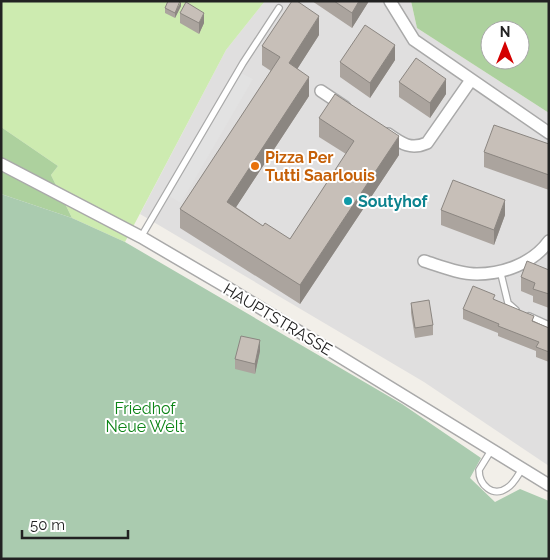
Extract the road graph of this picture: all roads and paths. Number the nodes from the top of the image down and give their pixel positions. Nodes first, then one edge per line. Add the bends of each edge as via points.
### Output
1 (390, 1) edge
2 (279, 8) dead end
3 (471, 80) junction
4 (321, 92) dead end
5 (353, 112) edge
6 (377, 128) edge
7 (549, 133) edge
8 (1, 164) edge
9 (141, 237) junction
10 (549, 241) edge
11 (424, 261) dead end
12 (500, 270) junction
13 (549, 325) edge
14 (492, 449) junction
15 (522, 469) junction
16 (549, 485) edge

1 - 3 street via 414,40
2 - 9 lane
3 - 6 street via 428,143 410,147
3 - 7 street
4 - 5 street
8 - 9 street, HAUPTSTRASSE
9 - 14 street, HAUPTSTRASSE
10 - 12 street via 532,262
11 - 12 street via 477,274
12 - 13 lane via 505,296 512,309
14 - 15 street, HAUPTSTRASSE
14 - 15 lane via 479,470 481,482 490,490 507,488
15 - 16 street, HAUPTSTRASSE

